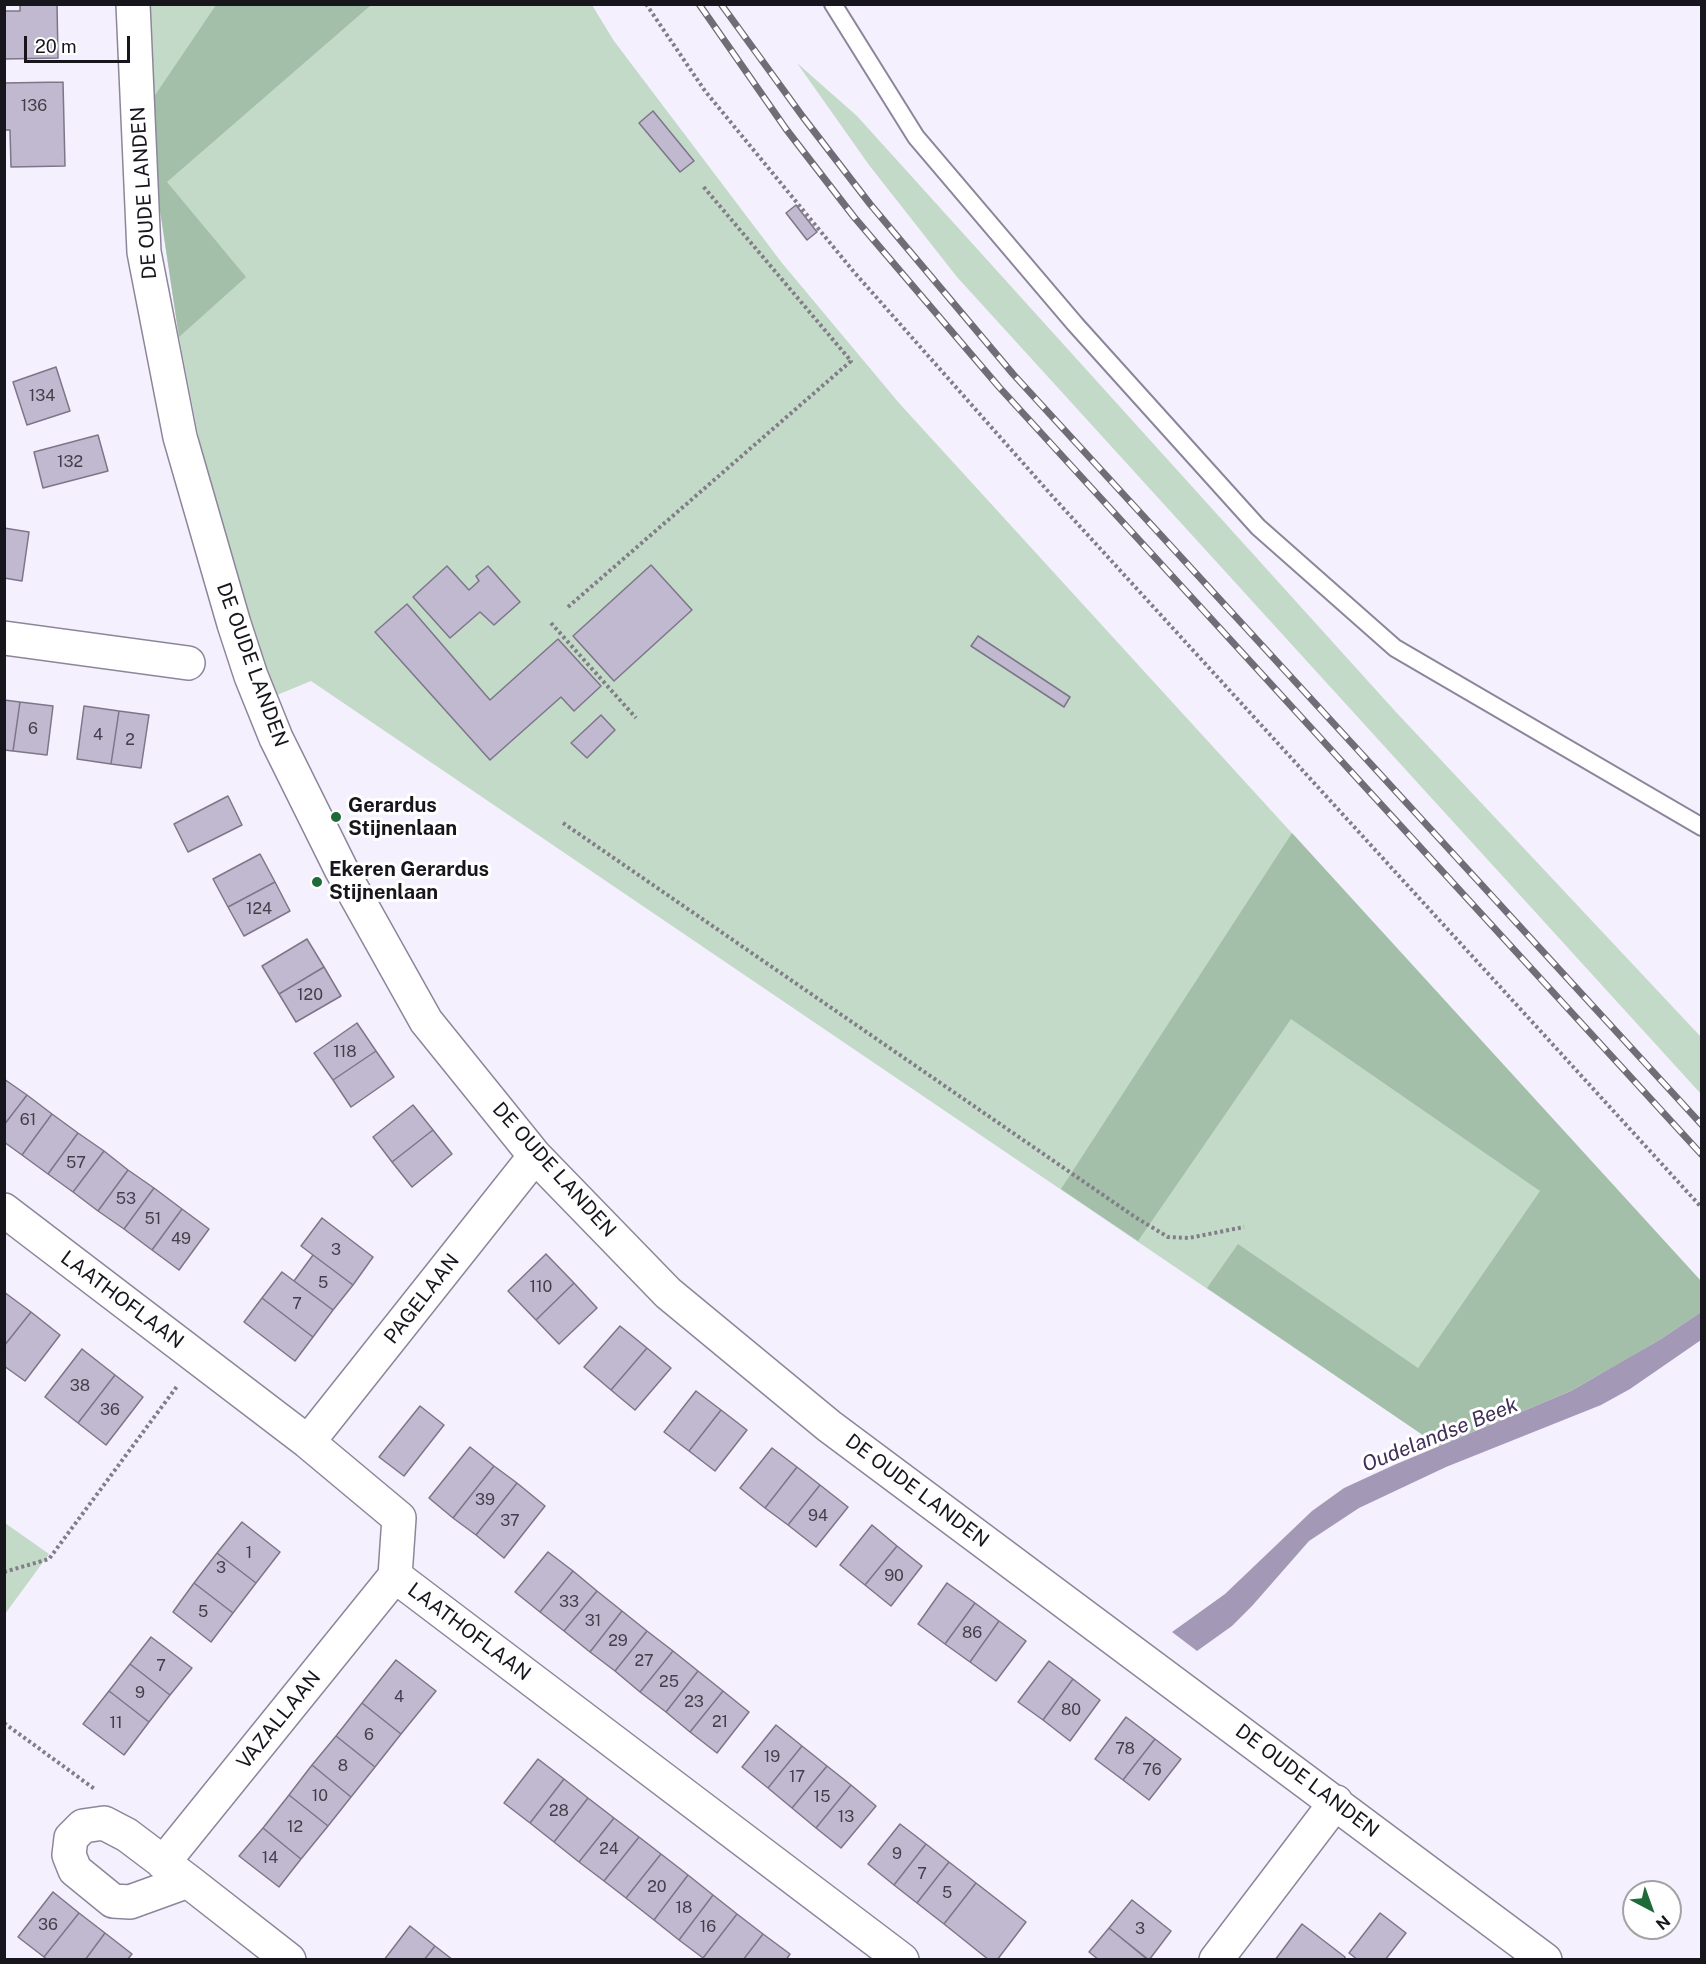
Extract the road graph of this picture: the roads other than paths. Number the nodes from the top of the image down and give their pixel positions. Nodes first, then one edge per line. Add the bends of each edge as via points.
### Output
1 (133, 4) edge
2 (833, 4) edge
3 (4, 638) edge
4 (188, 663) dead end
5 (1701, 827) edge
6 (536, 1156) junction
7 (4, 1210) edge
8 (308, 1442) junction
9 (395, 1576) junction
10 (1336, 1802) junction
11 (176, 1872) junction
12 (289, 1959) edge
13 (902, 1959) edge
14 (1216, 1959) edge
15 (1545, 1959) edge

1 - 6 street, DE OUDE LANDEN via 144,252 180,437 251,675 276,738 336,859 426,1021
2 - 5 lane via 916,136 1075,324 1258,527 1395,648
3 - 4 street
6 - 8 street, PAGELAAN
6 - 10 street, DE OUDE LANDEN via 668,1293 829,1426
7 - 8 street, LAATHOFLAAN
8 - 9 street, LAATHOFLAAN via 399,1518
9 - 11 street, VAZALLAAN
9 - 13 street, LAATHOFLAAN
10 - 14 street
10 - 15 street, DE OUDE LANDEN
11 - 11 street via 127,1835 104,1823 83,1826 71,1838 69,1855 75,1870 113,1901 130,1902
11 - 12 street

